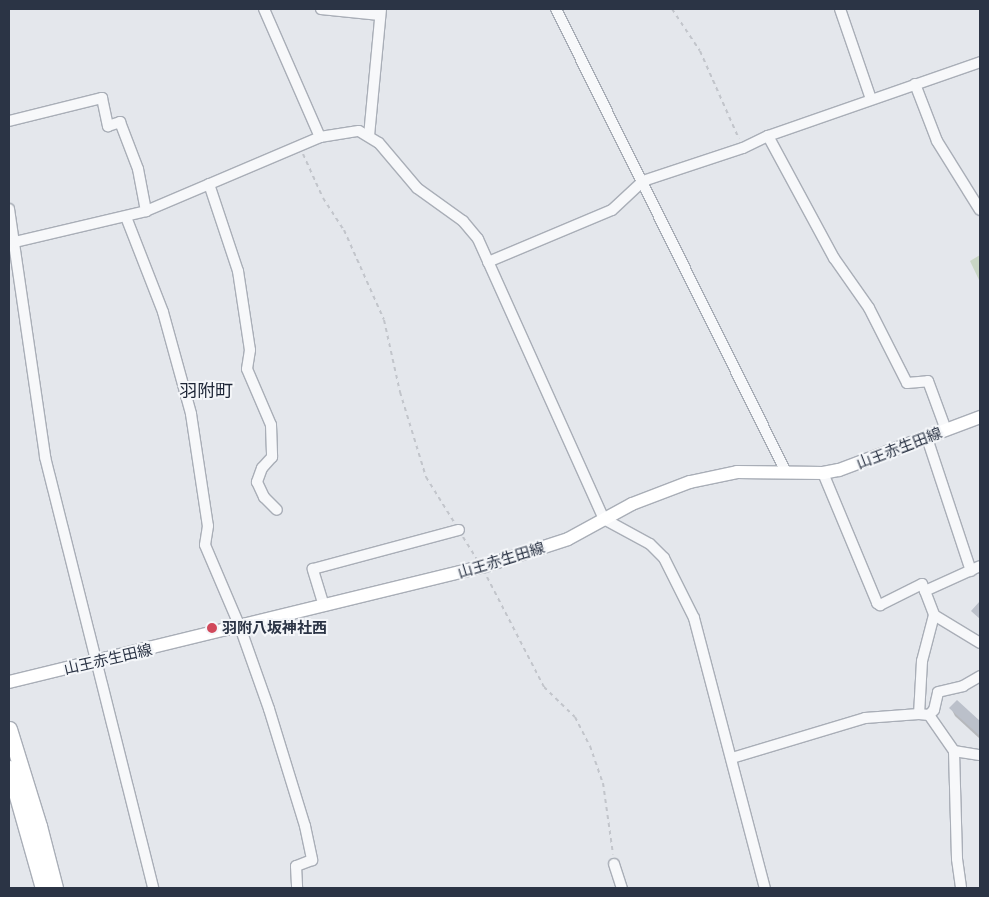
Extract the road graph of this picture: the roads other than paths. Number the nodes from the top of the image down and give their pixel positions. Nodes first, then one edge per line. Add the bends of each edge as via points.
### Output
1 (268, 9) edge
2 (321, 9) edge
3 (556, 9) edge
4 (840, 9) edge
5 (381, 12) edge
6 (980, 62) edge
7 (915, 84) junction
8 (871, 99) junction
9 (9, 121) edge
10 (369, 136) junction
11 (768, 136) junction
12 (320, 137) junction
13 (643, 180) junction
14 (209, 184) junction
15 (9, 209) edge
16 (980, 210) edge
17 (146, 211) junction
18 (126, 217) junction
19 (14, 242) junction
20 (488, 262) junction
21 (980, 417) edge
22 (946, 430) junction
23 (926, 438) junction
24 (786, 472) junction
25 (823, 473) junction
26 (277, 510) dead end
27 (604, 519) junction
28 (459, 530) road end
29 (977, 569) edge
30 (925, 590) junction
31 (324, 606) junction
32 (934, 615) junction
33 (240, 627) junction
34 (980, 644) edge
35 (97, 661) junction
36 (980, 676) edge
37 (9, 682) edge
38 (924, 714) junction
39 (9, 729) edge
40 (954, 751) junction
41 (980, 755) edge
42 (732, 758) junction
43 (9, 768) edge
44 (614, 864) road end
45 (43, 888) edge
46 (55, 888) edge
47 (153, 888) edge
48 (297, 888) edge
49 (622, 888) edge
50 (765, 888) edge
51 (961, 888) edge

1 - 12 street
2 - 5 street
3 - 13 street
4 - 8 street
5 - 10 street
6 - 7 street
7 - 8 street
7 - 16 street via 937,142
8 - 11 street
9 - 17 street via 102,98 108,126 120,122 138,169
10 - 12 street via 359,131
10 - 20 street via 379,143 417,188 463,221 478,239
11 - 13 street via 743,148
11 - 22 street via 834,258 869,308 907,383 928,380 933,388
12 - 14 street
13 - 20 street via 612,210
13 - 24 street
14 - 17 street
14 - 26 street via 238,272 250,350 247,369 271,425 272,457 262,468 257,482 264,497
15 - 19 street
17 - 18 street
18 - 19 street
18 - 33 street via 163,312 191,414 208,526 205,545
19 - 35 street via 45,458
20 - 27 street
21 - 22 main road, 山王赤生田線
22 - 23 main road, 山王赤生田線
23 - 25 main road, 山王赤生田線 via 856,465
23 - 29 street
24 - 25 main road, 山王赤生田線
24 - 27 main road, 山王赤生田線 via 737,472 690,482 660,491
25 - 30 street via 877,603 880,605 922,584
27 - 31 main road, 山王赤生田線 via 568,539 482,567
27 - 42 street via 650,544 664,558 694,618
28 - 31 street via 313,569
29 - 30 street
30 - 32 street
31 - 33 main road, 山王赤生田線
32 - 34 street
32 - 38 street via 920,670
33 - 35 main road, 山王赤生田線
33 - 48 street via 269,708 312,860 296,866
35 - 37 main road, 山王赤生田線
35 - 47 street
36 - 38 street via 963,686 938,692 934,710
38 - 40 street
38 - 42 street via 865,718
39 - 46 highway via 40,826
40 - 41 street
40 - 51 street via 956,859
42 - 50 street
43 - 45 highway
44 - 49 street

